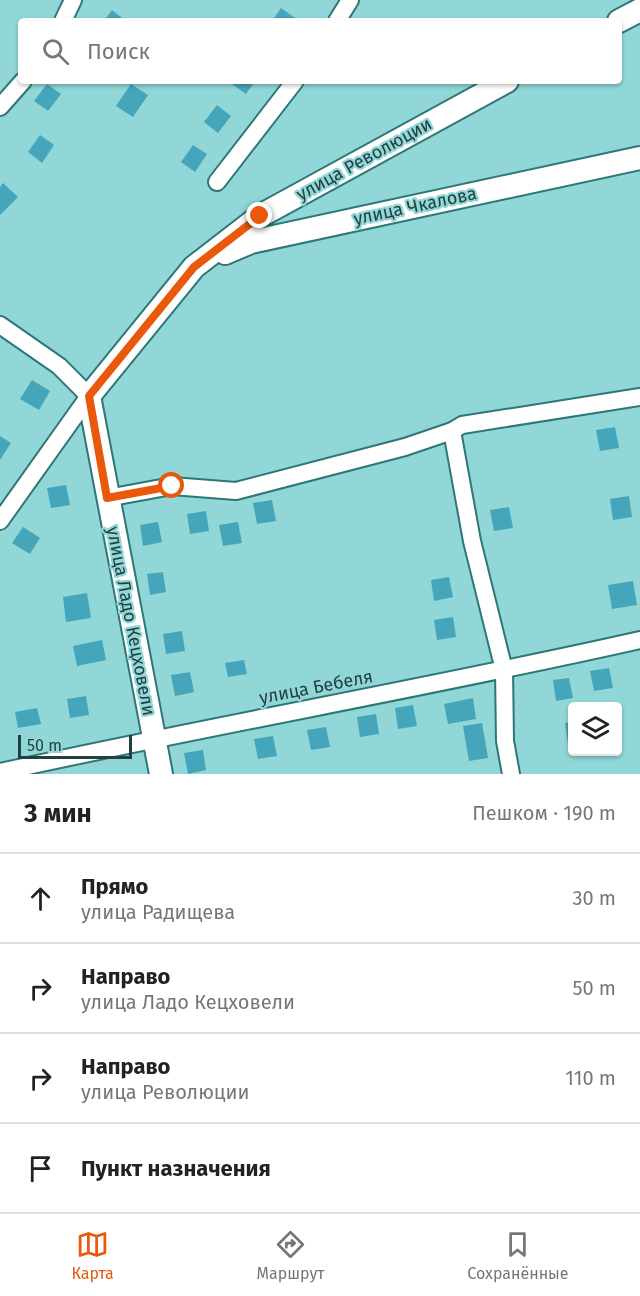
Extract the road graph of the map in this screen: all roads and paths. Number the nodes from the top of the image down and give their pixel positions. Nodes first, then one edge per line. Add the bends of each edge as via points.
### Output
1 (73, 0) edge
2 (350, 0) edge
3 (640, 10) edge
4 (64, 18) edge
5 (339, 18) edge
6 (622, 19) edge
7 (20, 84) edge
8 (294, 84) edge
9 (502, 84) edge
10 (0, 107) edge
11 (640, 158) edge
12 (217, 182) dead end
13 (194, 267) junction
14 (0, 325) edge
15 (89, 396) junction
16 (640, 397) edge
17 (452, 431) junction
18 (107, 498) junction
19 (0, 521) edge
20 (640, 640) edge
21 (504, 670) junction
22 (153, 738) junction
23 (0, 772) edge
24 (161, 774) edge
25 (511, 774) edge

1 - 4 street
2 - 5 street
3 - 6 main road
7 - 10 street
8 - 12 street
9 - 13 main road, улица Революции via 260,216
11 - 13 main road, улица Чкалова via 251,242
13 - 15 main road, улица Революции
14 - 15 street via 60,366
15 - 18 main road, улица Ладо Кецховели
15 - 19 street, улица Революции
16 - 17 street via 462,425
17 - 18 street via 236,491 172,486
17 - 21 street via 472,541
18 - 22 main road, улица Ладо Кецховели
20 - 21 street, улица Бебеля
21 - 22 street, улица Бебеля
21 - 25 street
22 - 23 street, улица Бебеля
22 - 24 main road, улица Ладо Кецховели

